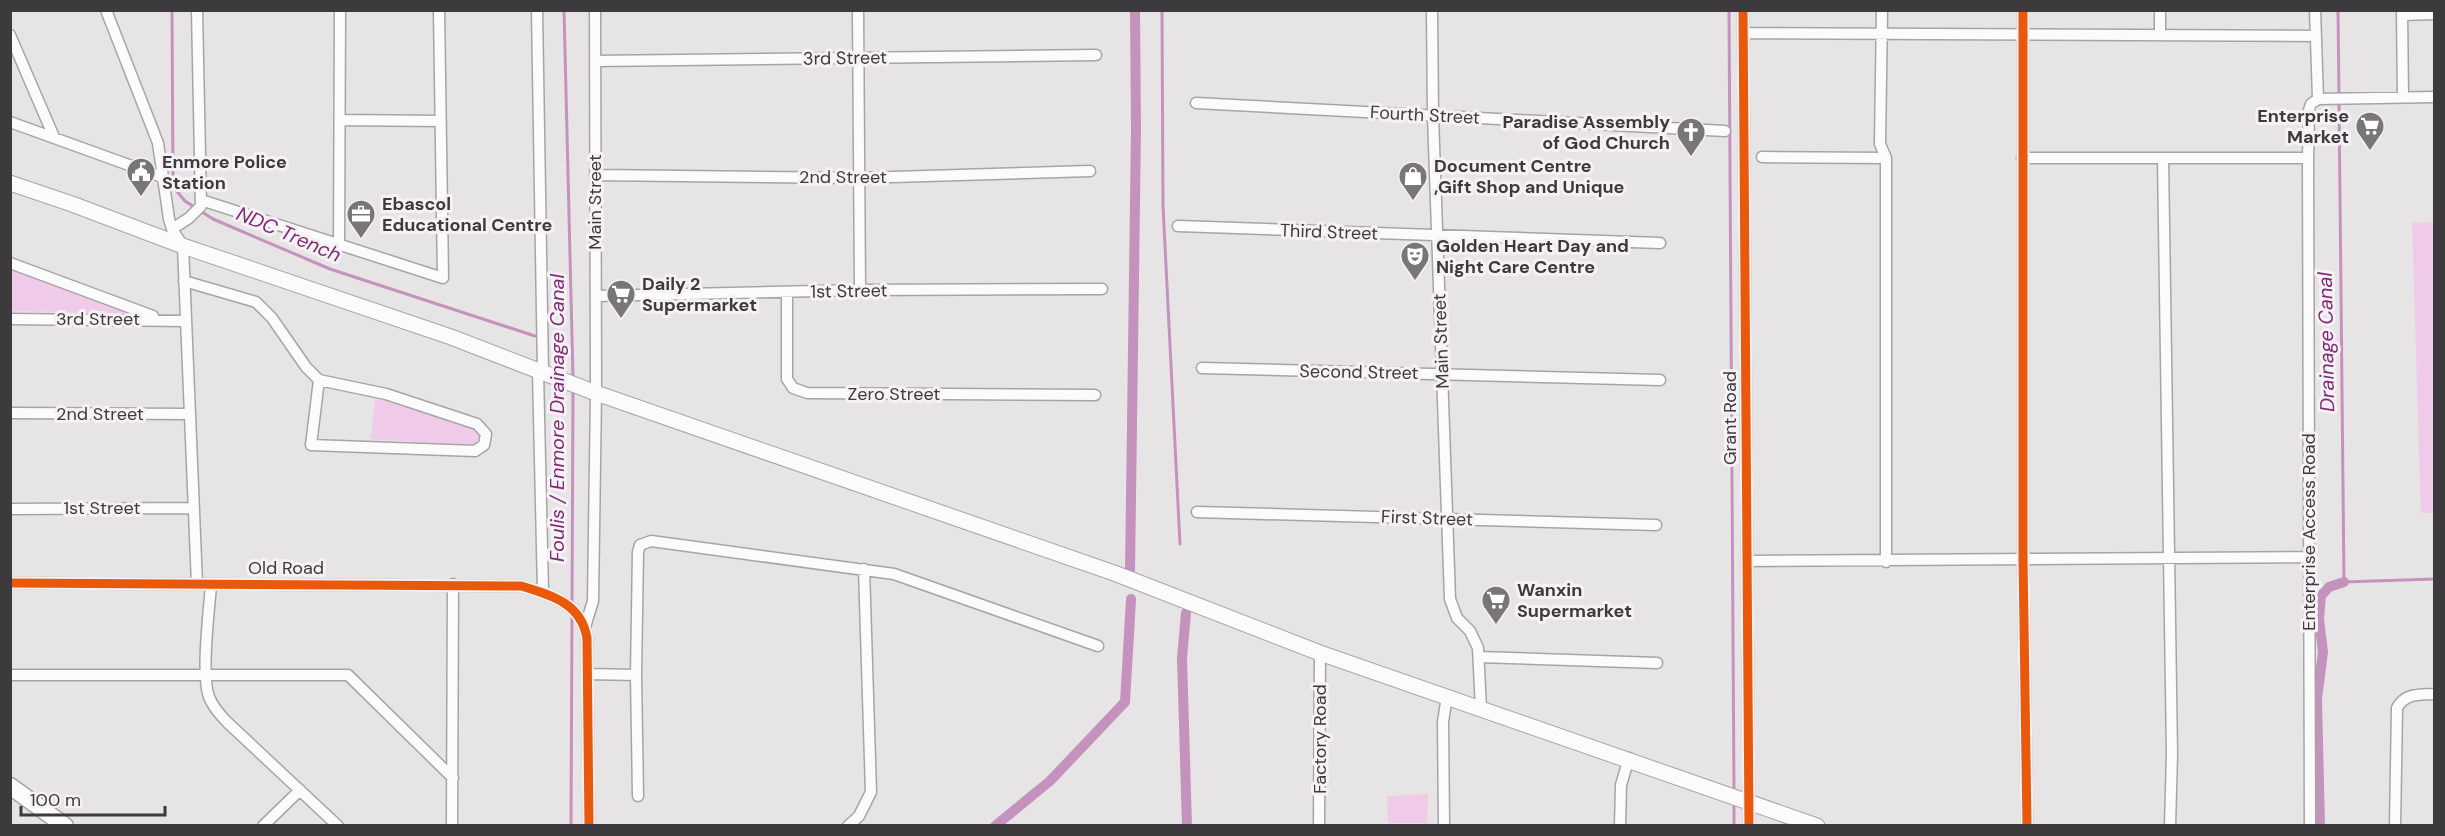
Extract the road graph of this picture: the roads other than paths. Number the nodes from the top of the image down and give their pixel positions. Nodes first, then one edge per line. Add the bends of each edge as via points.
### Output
1 (106, 10) edge
2 (196, 10) edge
3 (340, 10) edge
4 (439, 10) edge
5 (537, 10) edge
6 (595, 10) edge
7 (858, 10) edge
8 (1432, 10) edge
9 (1743, 10) edge
10 (1882, 10) edge
11 (2023, 10) edge
12 (2160, 10) edge
13 (2315, 10) edge
14 (2402, 13) edge
15 (2434, 15) edge
16 (1882, 32) junction
17 (1743, 33) junction
18 (2023, 33) junction
19 (10, 35) edge
20 (2160, 35) junction
21 (2316, 36) junction
22 (1096, 55) dead end
23 (859, 58) junction
24 (595, 61) junction
25 (2403, 97) junction
26 (2434, 97) edge
27 (2318, 99) junction
28 (1196, 103) dead end
29 (1433, 116) junction
30 (341, 120) junction
31 (440, 121) junction
32 (10, 122) edge
33 (1725, 131) dead end
34 (54, 137) junction
35 (1762, 157) dead end
36 (1886, 158) junction
37 (2022, 158) junction
38 (2163, 158) junction
39 (2308, 158) junction
40 (1090, 171) dead end
41 (595, 175) junction
42 (162, 177) junction
43 (859, 178) junction
44 (10, 183) edge
45 (201, 203) junction
46 (1178, 226) dead end
47 (172, 229) junction
48 (1437, 235) junction
49 (1660, 243) dead end
50 (339, 244) junction
51 (183, 246) junction
52 (10, 263) edge
53 (184, 281) junction
54 (1102, 289) dead end
55 (860, 290) junction
56 (787, 292) junction
57 (596, 296) junction
58 (10, 319) edge
59 (162, 319) junction
60 (186, 321) junction
61 (1202, 368) dead end
62 (540, 373) junction
63 (1442, 374) junction
64 (319, 380) junction
65 (1660, 380) dead end
66 (589, 390) junction
67 (1095, 395) dead end
68 (10, 413) edge
69 (190, 414) junction
70 (194, 508) junction
71 (10, 509) edge
72 (1197, 512) dead end
73 (1447, 519) junction
74 (1656, 525) dead end
75 (2309, 557) junction
76 (2023, 558) junction
77 (2167, 558) junction
78 (1747, 561) junction
79 (1887, 562) junction
80 (864, 569) junction
81 (10, 583) edge
82 (197, 584) junction
83 (453, 584) junction
84 (210, 585) junction
85 (543, 592) junction
86 (584, 624) junction
87 (1098, 646) dead end
88 (1320, 652) junction
89 (1479, 657) junction
90 (1657, 663) dead end
91 (588, 674) junction
92 (10, 675) edge
93 (206, 675) junction
94 (636, 675) junction
95 (2434, 694) edge
96 (1449, 702) junction
97 (1481, 709) junction
98 (1627, 763) junction
99 (453, 778) junction
100 (10, 786) edge
101 (300, 790) junction
102 (638, 796) dead end
103 (1749, 801) junction
104 (60, 824) edge
105 (263, 825) edge
106 (338, 825) edge
107 (452, 825) edge
108 (589, 825) edge
109 (848, 825) edge
110 (1319, 825) edge
111 (1444, 825) edge
112 (1620, 825) edge
113 (1749, 825) edge
114 (1817, 825) edge
115 (2027, 825) edge
116 (2170, 825) edge
117 (2310, 825) edge
118 (2395, 825) edge

1 - 42 street via 158,143
2 - 45 street
3 - 30 street
4 - 31 street
5 - 62 street
6 - 24 street, Main Street
7 - 23 street
8 - 29 street, Main Street
9 - 17 street, Grant Road
10 - 16 street
11 - 18 street
12 - 20 street
13 - 21 street
14 - 15 street
14 - 25 street
16 - 17 street
16 - 18 street
16 - 36 street via 1880,144
17 - 78 street, Grant Road
18 - 20 street
18 - 37 street
19 - 34 street
20 - 21 street
21 - 27 street
22 - 23 street, 3rd Street
23 - 24 street, 3rd Street
23 - 43 street
24 - 41 street, Main Street
25 - 26 street
25 - 27 street
27 - 39 street, Enterprise Access Road via 2309,110
28 - 29 street, Fourth Street
29 - 33 street, Fourth Street
29 - 48 street, Main Street
30 - 31 street
30 - 50 street
31 - 50 street via 443,278
32 - 34 street
34 - 42 street
35 - 36 street
36 - 79 street
37 - 38 street
37 - 76 street
38 - 39 street
38 - 77 street
39 - 75 street, Enterprise Access Road
40 - 43 street, 2nd Street
41 - 43 street, 2nd Street
41 - 57 street, Main Street
42 - 47 street
43 - 55 street
44 - 51 main road
45 - 47 street via 189,218
45 - 50 street
46 - 48 street, Third Street
47 - 51 street
48 - 49 street, Third Street
48 - 63 street, Main Street
51 - 53 street
51 - 62 main road via 451,337
52 - 59 street
53 - 60 street
53 - 64 street via 256,302
54 - 55 street, 1st Street
55 - 56 street, 1st Street
56 - 57 street, 1st Street
56 - 67 street, Zero Street via 787,379 800,391
57 - 66 street, Main Street
58 - 59 street, 3rd Street
59 - 60 street, 3rd Street
60 - 69 street
61 - 63 street, Second Street
62 - 66 main road
62 - 85 street
63 - 65 street, Second Street
63 - 73 street, Main Street
64 - 64 street via 310,445 475,451 484,445 486,434 477,424 386,394
66 - 86 street, Main Street via 593,601
66 - 88 main road via 1131,579
68 - 69 street, 2nd Street
69 - 70 street
70 - 71 street, 1st Street
70 - 82 street
72 - 73 street, First Street
73 - 74 street, First Street
73 - 89 street, Main Street via 1450,599 1457,618 1474,639
75 - 77 street
75 - 117 street, Enterprise Access Road
76 - 77 street
76 - 79 street
76 - 115 street
77 - 116 street
78 - 79 street
78 - 103 street, Grant Road
80 - 87 street via 894,574
80 - 94 street via 651,541 640,545
80 - 109 street via 871,792 859,816
81 - 82 street, Old Road
82 - 84 street, Old Road
83 - 84 street, Old Road
83 - 85 street, Old Road via 521,586
83 - 99 street
84 - 93 street
85 - 86 street, Old Road via 560,599
86 - 91 street, Main Street
88 - 96 main road
88 - 110 street, Factory Road
89 - 90 street
89 - 97 street
91 - 94 street
91 - 108 street, Main Street
92 - 93 street
93 - 99 street via 348,675
93 - 101 street via 209,696 219,715
94 - 102 street
95 - 118 street via 2411,695 2397,708
96 - 97 main road
96 - 111 street via 1443,722
97 - 98 main road
98 - 103 main road
98 - 112 street via 1621,785
99 - 107 street
100 - 104 main road
101 - 105 street
101 - 106 street
103 - 113 street, Grant Road
103 - 114 main road

